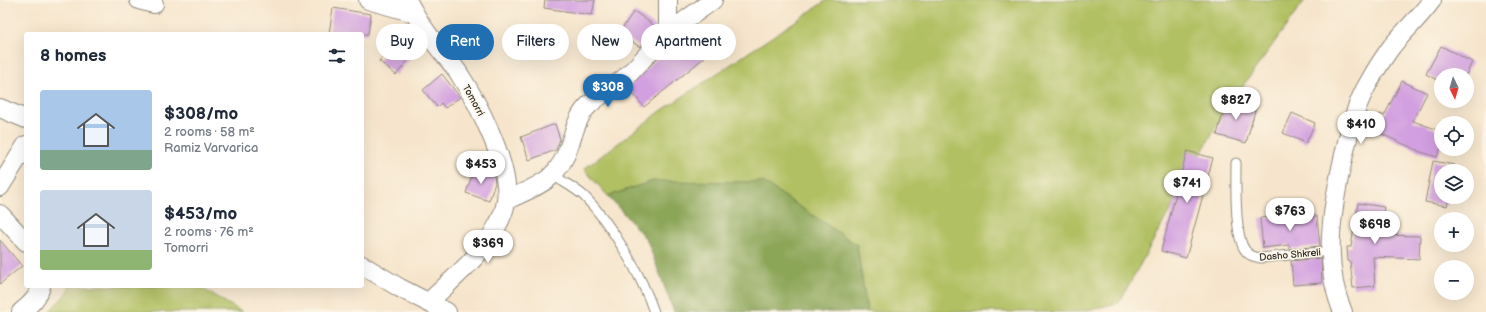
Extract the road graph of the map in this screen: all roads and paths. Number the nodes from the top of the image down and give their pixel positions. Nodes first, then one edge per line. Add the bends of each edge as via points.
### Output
1 (368, 0) edge
2 (668, 0) edge
3 (713, 0) edge
4 (1432, 0) edge
5 (410, 6) edge
6 (668, 24) edge
7 (678, 24) edge
8 (642, 60) edge
9 (0, 108) edge
10 (24, 117) edge
11 (24, 148) edge
12 (1236, 163) dead end
13 (553, 175) junction
14 (0, 187) edge
15 (507, 200) junction
16 (0, 214) edge
17 (24, 240) edge
18 (1330, 251) junction
19 (364, 266) edge
20 (41, 288) edge
21 (428, 303) junction
22 (21, 312) edge
23 (447, 312) edge
24 (654, 312) edge
25 (1342, 312) edge

1 - 5 street, Tomorri
2 - 6 street
3 - 7 street
4 - 18 street, Dasho Shkreli via 1392,46 1368,83 1359,104 1348,137 1337,186
5 - 15 street, Tomorri via 456,70 485,120 506,181
8 - 13 street via 621,81 585,109 576,124 562,164
9 - 10 street
11 - 14 street
12 - 18 lane, Dasho Shkreli via 1238,226 1244,249 1248,254 1261,258
13 - 15 street via 539,186
13 - 24 lane via 582,195 599,213 627,256 650,298
15 - 21 street via 497,228 482,249
16 - 17 street
18 - 25 street, Dasho Shkreli
19 - 21 street
20 - 22 street via 31,304
21 - 23 street

